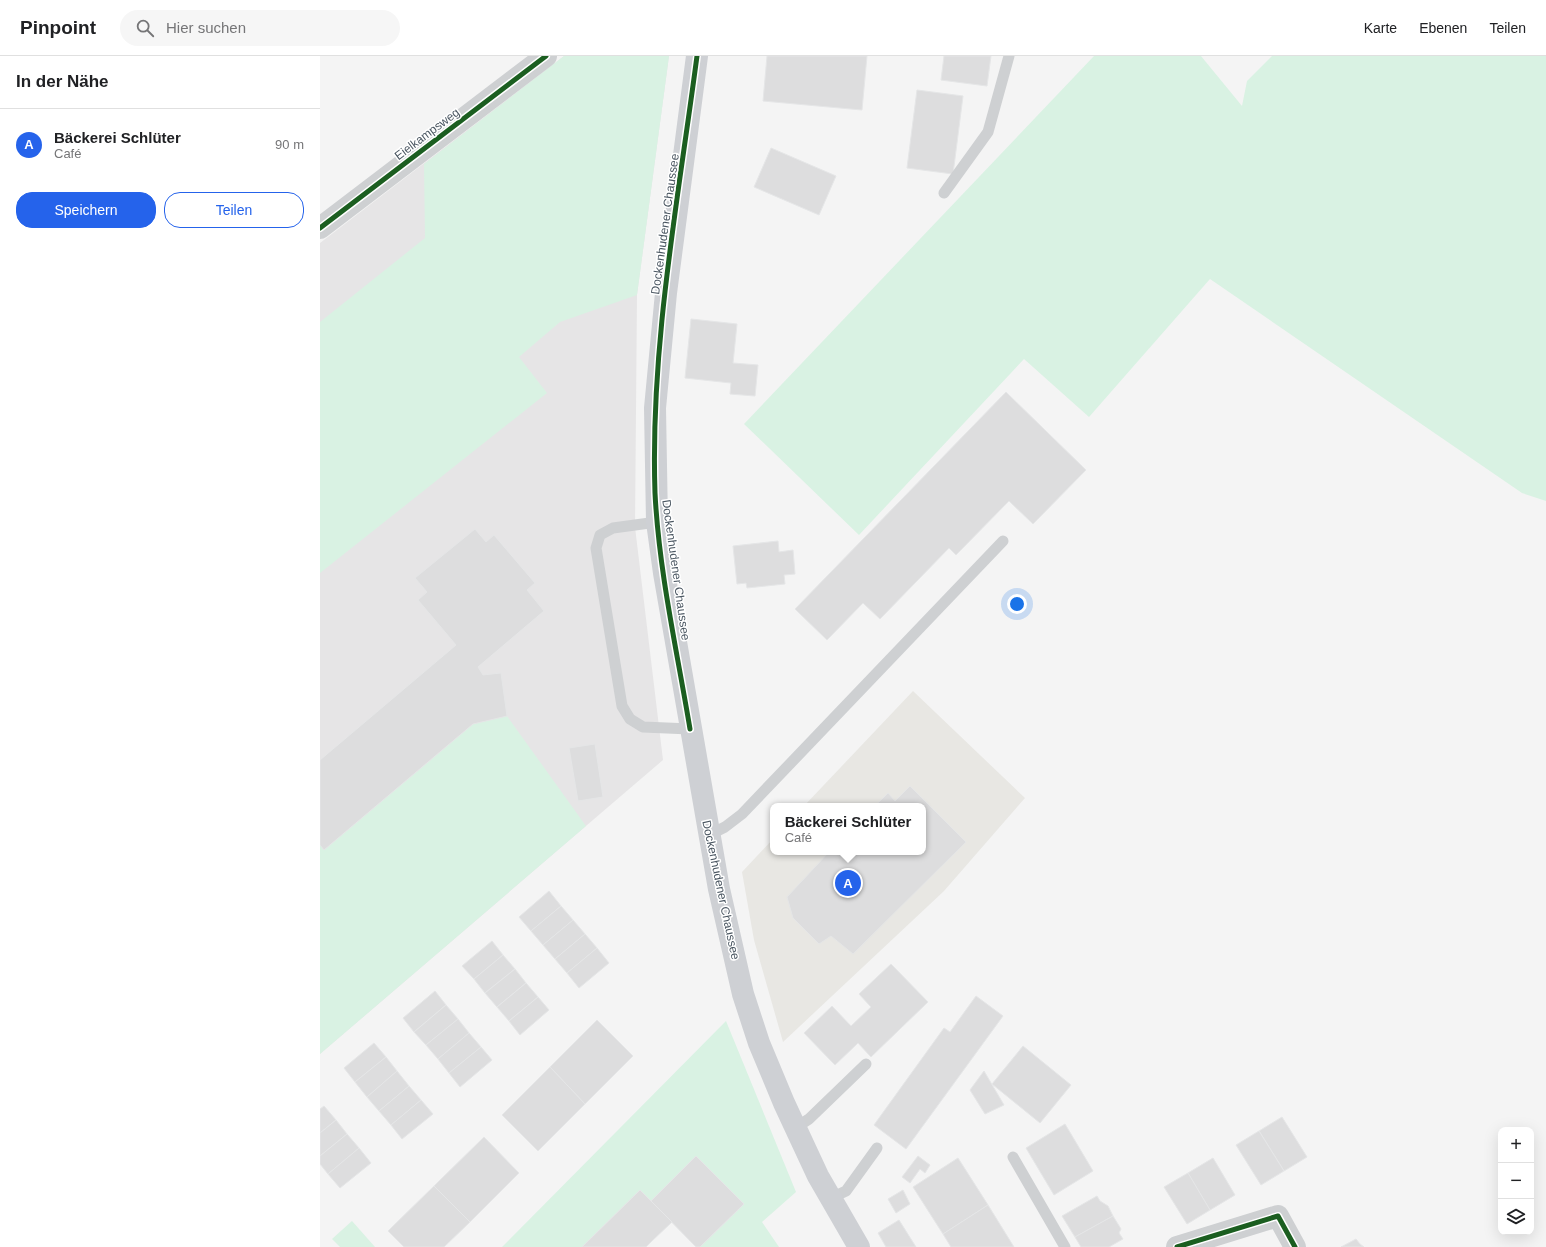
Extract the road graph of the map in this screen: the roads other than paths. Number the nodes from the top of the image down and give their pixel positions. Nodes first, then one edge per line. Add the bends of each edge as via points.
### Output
1 (546, 56) edge
2 (697, 56) edge
3 (1009, 56) edge
4 (944, 192) dead end
5 (320, 228) edge
6 (657, 522) junction
7 (1003, 540) dead end
8 (690, 729) junction
9 (709, 835) junction
10 (866, 1064) dead end
11 (795, 1128) junction
12 (877, 1148) dead end
13 (1013, 1157) dead end
14 (830, 1198) junction
15 (859, 1247) edge
16 (1065, 1247) edge
17 (1177, 1247) edge
18 (1295, 1247) edge

1 - 5 street, Eielkampsweg
2 - 6 main road, Dockenhudener Chaussee via 659,350 655,408
3 - 4 lane via 988,132
6 - 8 main road, Dockenhudener Chaussee
6 - 8 lane via 613,528 600,535 596,548 597,556 622,706 630,719 643,727
7 - 9 lane via 742,814
8 - 9 main road, Dockenhudener Chaussee
9 - 11 main road, Dockenhudener Chaussee via 743,994 759,1043
10 - 11 lane via 809,1119
11 - 14 main road, Dockenhudener Chaussee
12 - 14 lane via 846,1191
13 - 16 lane
14 - 15 main road, Dockenhudener Chaussee
17 - 18 street via 1278,1216

